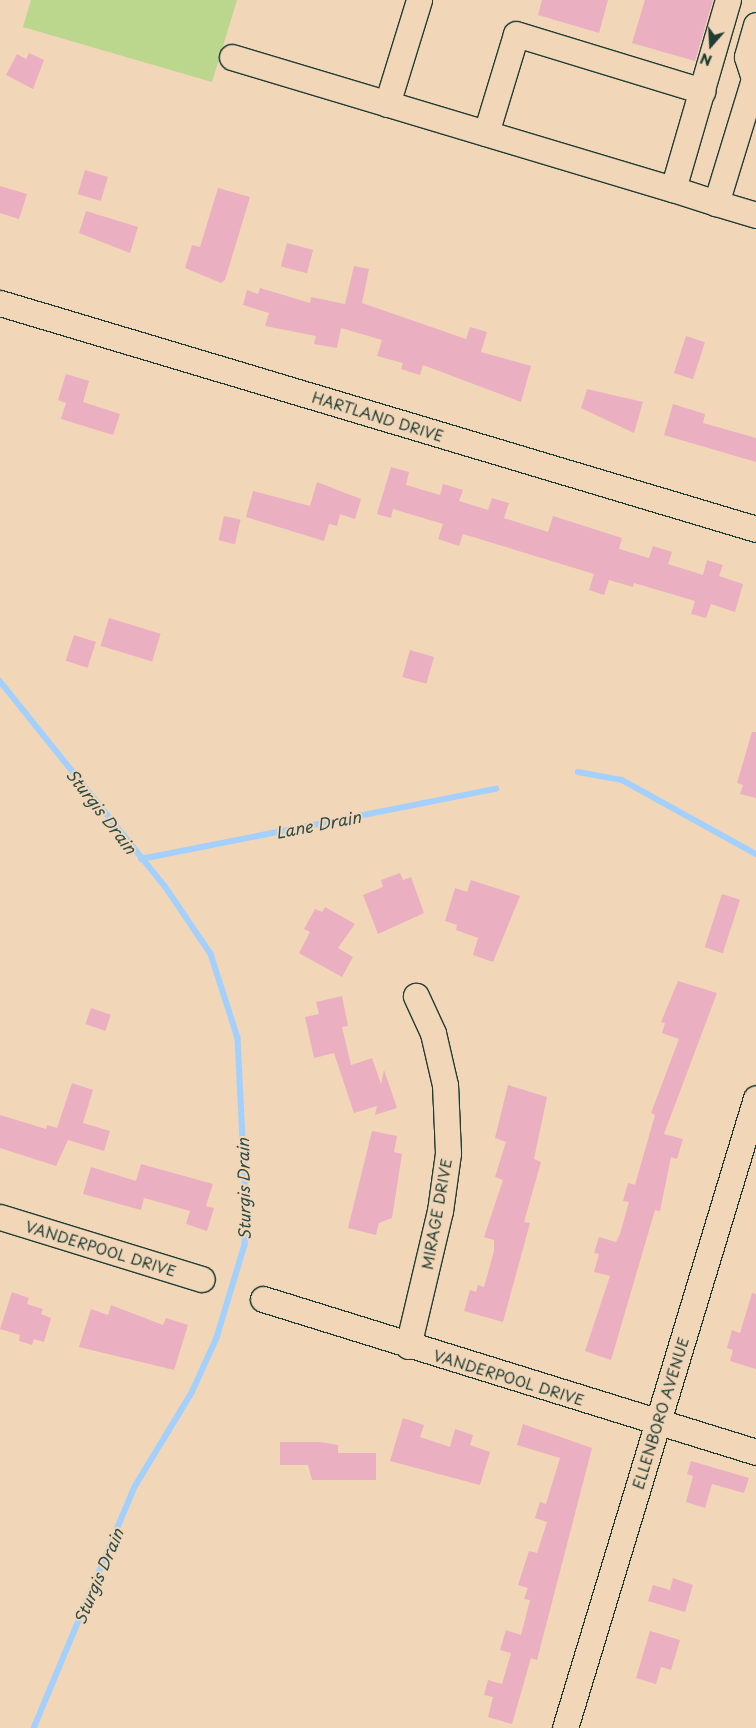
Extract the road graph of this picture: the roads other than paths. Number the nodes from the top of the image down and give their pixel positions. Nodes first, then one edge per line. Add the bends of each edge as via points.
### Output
1 (419, 0) edge
2 (728, 0) edge
3 (756, 25) edge
4 (232, 57) dead end
5 (755, 80) edge
6 (702, 91) junction
7 (387, 104) junction
8 (486, 133) junction
9 (673, 189) junction
10 (716, 203) junction
11 (756, 215) edge
12 (0, 303) edge
13 (756, 529) edge
14 (416, 996) dead end
15 (756, 1098) edge
16 (0, 1217) edge
17 (202, 1279) dead end
18 (263, 1299) dead end
19 (408, 1346) junction
20 (657, 1422) junction
21 (756, 1452) edge
22 (565, 1728) edge

1 - 7 street
2 - 6 street
3 - 5 street via 747,57
4 - 7 street
5 - 10 street
6 - 8 street via 516,34
6 - 9 street
7 - 8 street
8 - 9 street
9 - 10 street
10 - 11 street
12 - 13 street, HARTLAND DRIVE
14 - 19 street, MIRAGE DRIVE via 432,1034 445,1085 448,1145 440,1210
15 - 20 street, ELLENBORO AVENUE
16 - 17 street, VANDERPOOL DRIVE
18 - 19 street, VANDERPOOL DRIVE
19 - 20 street, VANDERPOOL DRIVE
20 - 21 street, VANDERPOOL DRIVE
20 - 22 street, ELLENBORO AVENUE

